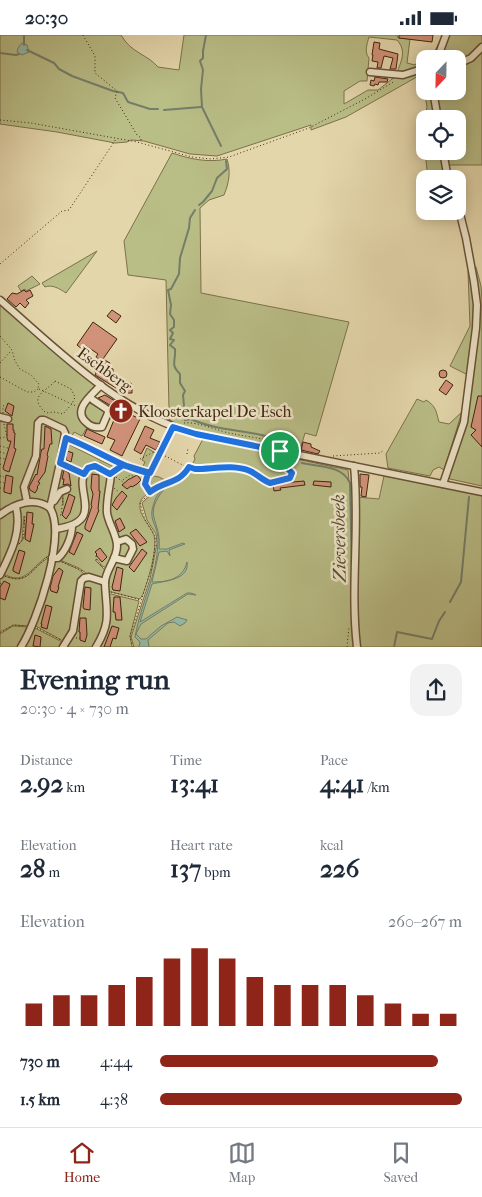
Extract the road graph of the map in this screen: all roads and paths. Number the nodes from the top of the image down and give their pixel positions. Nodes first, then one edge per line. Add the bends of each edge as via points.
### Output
1 (83, 35) edge
2 (446, 35) edge
3 (482, 47) edge
4 (440, 50) edge
5 (466, 60) edge
6 (416, 71) edge
7 (370, 72) dead end
8 (403, 75) junction
9 (0, 120) edge
10 (116, 139) junction
11 (141, 143) junction
12 (462, 220) edge
13 (0, 264) edge
14 (0, 300) edge
15 (0, 336) edge
16 (12, 350) junction
17 (0, 363) edge
18 (0, 377) edge
19 (101, 385) junction
20 (38, 389) junction
21 (43, 390) junction
22 (90, 397) junction
23 (72, 404) junction
24 (81, 409) junction
25 (0, 417) edge
26 (8, 419) dead end
27 (180, 424) dead end
28 (173, 427) junction
29 (6, 437) dead end
30 (0, 438) edge
31 (79, 443) dead end
32 (0, 446) edge
33 (8, 448) dead end
34 (188, 448) dead end
35 (281, 449) junction
36 (384, 450) dead end
37 (0, 452) edge
38 (160, 454) junction
39 (187, 454) dead end
40 (0, 458) edge
41 (140, 459) dead end
42 (337, 459) dead end
43 (60, 463) junction
44 (0, 464) edge
45 (4, 465) dead end
46 (123, 465) junction
47 (354, 466) junction
48 (189, 467) junction
49 (148, 473) junction
50 (84, 474) junction
51 (110, 475) junction
52 (0, 476) edge
53 (133, 476) dead end
54 (4, 477) dead end
55 (175, 477) dead end
56 (176, 481) junction
57 (0, 482) edge
58 (4, 483) dead end
59 (443, 484) junction
60 (0, 488) edge
61 (4, 488) dead end
62 (67, 489) dead end
63 (482, 491) edge
64 (150, 492) junction
65 (62, 501) dead end
66 (27, 502) junction
67 (66, 502) dead end
68 (51, 505) junction
69 (16, 507) junction
70 (1, 513) edge
71 (62, 514) dead end
72 (57, 516) dead end
73 (72, 526) junction
74 (56, 529) junction
75 (117, 543) junction
76 (96, 556) dead end
77 (54, 557) junction
78 (114, 558) junction
79 (108, 570) junction
80 (0, 574) edge
81 (89, 577) junction
82 (105, 582) junction
83 (106, 591) junction
84 (141, 600) junction
85 (355, 619) junction
86 (20, 647) edge
87 (63, 647) edge
88 (96, 647) edge
89 (133, 647) edge
90 (348, 647) edge
91 (357, 647) edge

1 - 11 path via 95,56 95,73 117,91 115,98 142,138
2 - 4 street
3 - 5 street
6 - 8 street
7 - 8 street
8 - 11 path via 326,120 229,157 196,158
9 - 10 path
10 - 11 path
10 - 13 path via 69,210 62,211
12 - 59 street via 471,262 476,328 464,423
14 - 19 street, Eschberg
15 - 16 path
16 - 17 path
16 - 20 path via 20,369 31,375 39,384
18 - 20 path via 27,392
19 - 22 street
19 - 28 street, Eschberg
20 - 21 path
21 - 23 path
21 - 23 path via 55,381 65,385 75,397
21 - 23 path via 38,400 46,413 63,414
22 - 24 street
22 - 24 street via 108,410 103,425 88,425 81,417
23 - 24 path
25 - 26 street
27 - 35 path via 192,423 272,441
28 - 35 street, Eschberg
28 - 38 street
29 - 30 path
31 - 46 street
32 - 33 path
34 - 39 path
35 - 47 street, Eschberg
35 - 48 path via 282,463 290,470 291,477 270,483 251,471 234,467
36 - 42 path via 329,457
37 - 40 path via 6,454 4,459
38 - 41 path via 153,452
38 - 48 path
38 - 49 street
43 - 50 street
43 - 66 street via 64,431 41,420 34,462 24,487
43 - 68 street
44 - 45 path
46 - 49 street
46 - 51 street
47 - 59 street, Eschberg
47 - 85 street
48 - 56 path
49 - 64 path via 145,484
50 - 51 street via 95,466
50 - 73 street via 85,510
51 - 53 path via 123,481
51 - 75 street via 107,511
52 - 54 path
55 - 56 path
56 - 64 path via 158,485
57 - 58 path
59 - 63 street, Eschberg
60 - 61 path
62 - 68 street via 60,492
64 - 84 path via 140,506 155,536 155,546
65 - 67 path
66 - 68 street
66 - 69 street
68 - 74 street
69 - 70 street
69 - 80 street via 17,534
71 - 72 path
73 - 74 street
73 - 77 street via 70,538
74 - 77 street
75 - 78 street
75 - 78 street via 126,539 133,549 128,561
76 - 79 path
77 - 80 path via 46,557 22,579
77 - 81 path
77 - 86 street via 36,616
78 - 79 street
79 - 82 street
81 - 82 street
81 - 87 street via 81,581 72,631
82 - 83 street
83 - 84 path
83 - 88 street via 108,617
84 - 89 path via 130,637
85 - 90 path via 349,625
85 - 91 street

